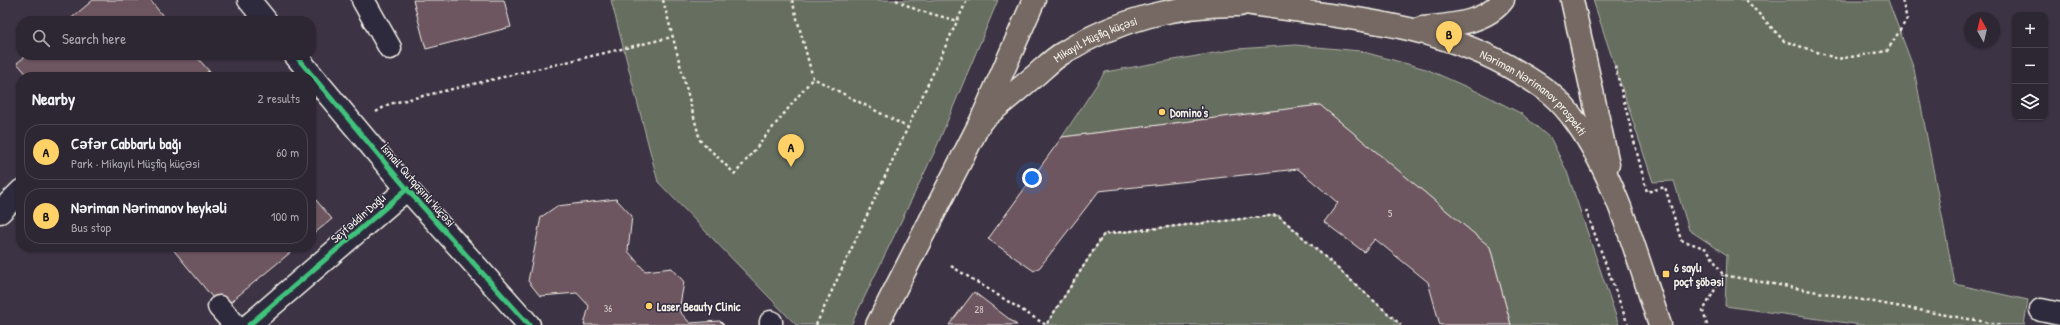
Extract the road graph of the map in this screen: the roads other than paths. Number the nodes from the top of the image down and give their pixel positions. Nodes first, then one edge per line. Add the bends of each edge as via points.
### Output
1 (249, 0) edge
2 (363, 0) edge
3 (1034, 0) edge
4 (1225, 0) edge
5 (1503, 0) edge
6 (1572, 0) edge
7 (1256, 5) junction
8 (262, 16) edge
9 (1411, 29) junction
10 (390, 48) dead end
11 (299, 60) edge
12 (309, 72) edge
13 (316, 80) edge
14 (981, 121) junction
15 (407, 189) junction
16 (16, 196) edge
17 (1616, 200) junction
18 (0, 212) edge
19 (219, 307) dead end
20 (235, 325) edge
21 (249, 325) edge
22 (529, 325) edge
23 (877, 325) edge
24 (1660, 325) edge

1 - 8 street
2 - 10 street
3 - 14 main road, Mikayıl Müşfiq küçəsi
4 - 7 main road, Nəriman Nərimanov prospekti
5 - 9 main road, Nəriman Nərimanov prospekti via 1489,12 1473,20
6 - 17 main road, Nəriman Nərimanov prospekti
7 - 9 main road, Nəriman Nərimanov prospekti via 1325,13
7 - 14 main road, Mikayıl Müşfiq küçəsi via 1188,7 1154,14 1121,25 1062,53
9 - 17 main road, Nəriman Nərimanov prospekti via 1460,43 1499,60 1554,95 1576,122 1593,150
11 - 12 street, İsmail Qutqaşınlı küçəsi
13 - 15 street, İsmail Qutqaşınlı küçəsi
14 - 23 main road, Mikayıl Müşfiq küçəsi
15 - 21 street, Seyfəddin Dağlı
15 - 22 street, İsmail Qutqaşınlı küçəsi
16 - 18 street
17 - 24 main road, Nəriman Nərimanov prospekti
19 - 20 street

